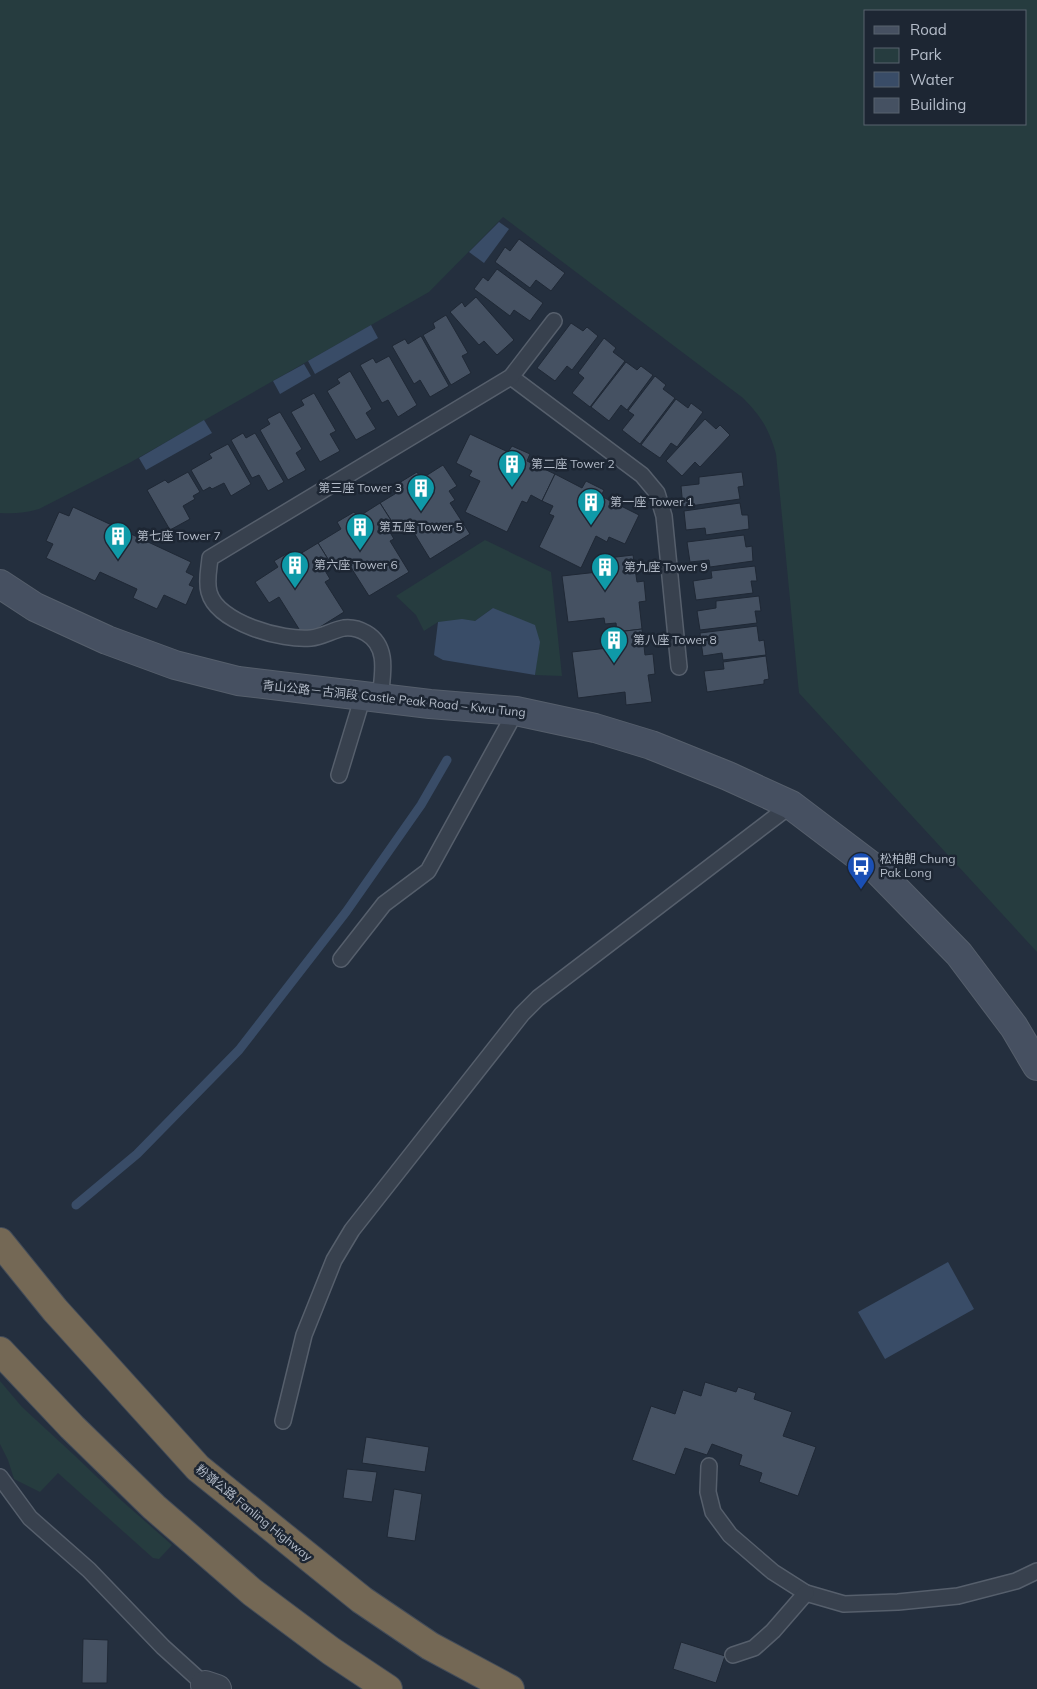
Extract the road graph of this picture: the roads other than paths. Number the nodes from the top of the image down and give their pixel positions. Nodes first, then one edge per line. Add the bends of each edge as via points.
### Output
1 (554, 321) dead end
2 (511, 377) junction
3 (0, 584) edge
4 (679, 667) dead end
5 (371, 698) junction
6 (516, 711) junction
7 (339, 775) dead end
8 (791, 805) junction
9 (341, 959) dead end
10 (1037, 1066) edge
11 (0, 1242) edge
12 (0, 1351) edge
13 (283, 1421) dead end
14 (709, 1466) dead end
15 (0, 1477) edge
16 (1037, 1571) edge
17 (806, 1593) junction
18 (733, 1655) dead end
19 (210, 1688) edge
20 (388, 1689) edge
21 (510, 1689) edge

1 - 2 lane
2 - 4 lane via 642,475 657,493 664,516
2 - 5 lane via 210,558 209,592 213,602 227,615 276,635 311,638 352,628 370,636 378,644 383,664
3 - 5 main road, 青山公路－古洞段 Castle Peak Road – Kwu Tung via 35,607 107,640 175,665 238,681
5 - 6 main road, 青山公路－古洞段 Castle Peak Road – Kwu Tung
5 - 7 lane
6 - 8 main road, 青山公路－古洞段 Castle Peak Road – Kwu Tung via 595,728 651,745
6 - 9 lane via 428,871 384,904
8 - 10 main road, 青山公路－古洞段 Castle Peak Road – Kwu Tung via 878,871 959,954 1014,1027
8 - 13 lane via 538,998 522,1014 352,1230 334,1260 304,1335
11 - 21 highway, 粉嶺公路 Fanling Highway via 56,1310 198,1468 362,1600 430,1646
12 - 20 highway via 154,1507 252,1592
14 - 17 lane via 708,1492 713,1512 730,1535 773,1572
15 - 19 lane via 30,1518 89,1570 163,1647
16 - 17 lane via 1016,1581 958,1596 898,1602 844,1604
17 - 18 lane via 754,1648

